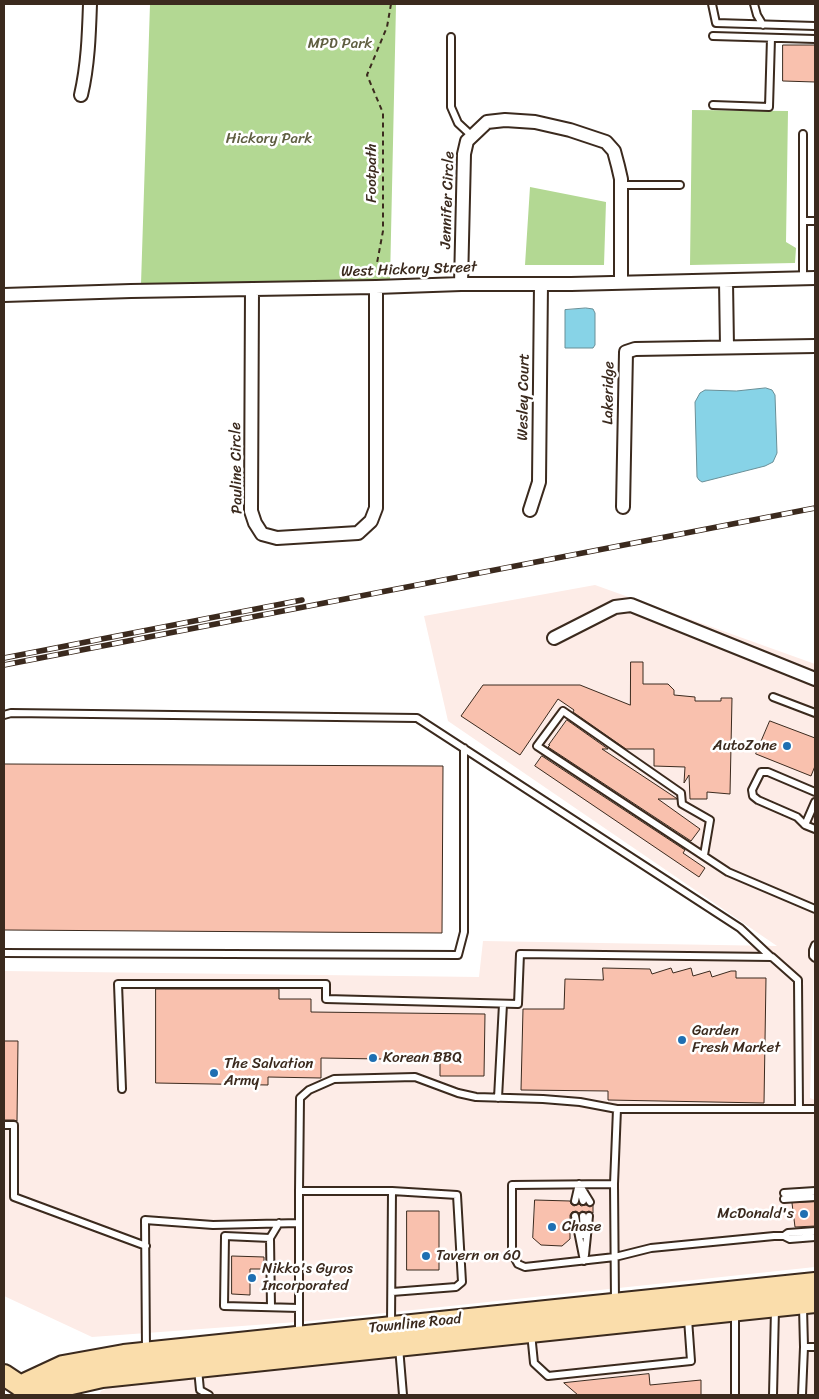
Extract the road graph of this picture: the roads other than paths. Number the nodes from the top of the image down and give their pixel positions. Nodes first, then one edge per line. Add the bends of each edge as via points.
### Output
1 (90, 4) edge
2 (712, 4) edge
3 (754, 4) edge
4 (763, 25) junction
5 (815, 26) edge
6 (713, 36) dead end
7 (451, 37) dead end
8 (771, 38) junction
9 (815, 39) edge
10 (81, 95) dead end
11 (713, 106) dead end
12 (803, 134) dead end
13 (472, 136) junction
14 (621, 185) junction
15 (680, 185) dead end
16 (803, 221) junction
17 (815, 221) edge
18 (809, 278) edge
19 (726, 281) junction
20 (620, 282) junction
21 (461, 284) junction
22 (541, 284) junction
23 (376, 287) junction
24 (252, 289) junction
25 (4, 296) edge
26 (815, 346) edge
27 (727, 347) junction
28 (623, 507) dead end
29 (530, 510) dead end
30 (554, 638) dead end
31 (815, 679) edge
32 (773, 697) dead end
33 (815, 713) edge
34 (4, 714) edge
35 (464, 748) junction
36 (815, 792) edge
37 (815, 802) edge
38 (805, 825) junction
39 (815, 829) edge
40 (704, 855) junction
41 (815, 908) edge
42 (815, 945) edge
43 (4, 953) edge
44 (771, 957) junction
45 (815, 958) edge
46 (503, 1004) junction
47 (122, 1089) dead end
48 (498, 1098) junction
49 (617, 1109) junction
50 (799, 1109) junction
51 (815, 1109) edge
52 (4, 1125) edge
53 (579, 1184) junction
54 (614, 1184) junction
55 (298, 1191) junction
56 (392, 1191) junction
57 (815, 1191) edge
58 (815, 1197) edge
59 (575, 1201) dead end
60 (586, 1202) dead end
61 (575, 1216) dead end
62 (586, 1216) dead end
63 (279, 1223) junction
64 (298, 1223) junction
65 (815, 1231) edge
66 (784, 1236) junction
67 (815, 1237) edge
68 (270, 1238) junction
69 (146, 1246) junction
70 (615, 1257) junction
71 (584, 1261) junction
72 (815, 1283) edge
73 (392, 1292) junction
74 (809, 1302) edge
75 (775, 1306) junction
76 (272, 1308) junction
77 (299, 1308) junction
78 (735, 1311) junction
79 (616, 1313) junction
80 (687, 1316) junction
81 (391, 1327) junction
82 (530, 1332) junction
83 (299, 1336) junction
84 (398, 1346) junction
85 (804, 1347) junction
86 (815, 1347) edge
87 (146, 1353) junction
88 (198, 1367) junction
89 (102, 1377) junction
90 (24, 1389) edge
91 (89, 1395) edge
92 (209, 1395) edge
93 (403, 1395) edge
94 (735, 1395) edge
95 (773, 1395) edge
96 (802, 1395) edge

1 - 10 street via 88,51
2 - 4 lane via 716,23
3 - 4 lane
4 - 5 lane
6 - 8 lane
7 - 13 lane via 451,107 458,123
8 - 9 lane
8 - 11 lane via 768,107
12 - 16 lane
13 - 14 street, Jennifer Circle via 487,122 505,120 535,122 570,130 606,142 614,151
13 - 21 street, Jennifer Circle via 467,141 464,154
14 - 15 lane
14 - 20 street, Jennifer Circle
16 - 17 lane
16 - 18 lane
18 - 19 street, West Hickory Street
19 - 20 street, West Hickory Street
19 - 27 street
20 - 22 street, West Hickory Street
21 - 22 street, West Hickory Street
21 - 23 street, West Hickory Street
22 - 29 street, Wesley Court via 539,482
23 - 24 street, West Hickory Street
23 - 24 street, Pauline Circle via 374,514 358,533 277,538 262,534 251,511
24 - 25 street, West Hickory Street
26 - 27 street, Lakeridge
27 - 28 street, Lakeridge via 635,349 626,352
30 - 31 street via 615,607 630,605
32 - 33 lane
34 - 35 lane via 417,718
35 - 43 lane via 464,932 458,955
35 - 44 lane via 740,928
36 - 38 lane via 768,772 761,772 752,790 758,800 797,817
37 - 38 lane
38 - 39 lane
40 - 40 lane via 537,746 563,711 681,793 682,804 710,820
40 - 41 lane via 728,872
42 - 45 lane
44 - 46 lane via 520,954 518,1004
44 - 50 lane via 798,980
46 - 47 lane via 326,999 326,984 118,984
46 - 48 lane
48 - 49 lane via 580,1102
48 - 55 lane via 467,1095 415,1077 334,1080 310,1090 300,1098
49 - 50 lane
49 - 54 lane
50 - 51 lane
52 - 69 lane via 14,1125 14,1197
53 - 54 lane
53 - 59 lane
53 - 60 lane
53 - 71 lane via 512,1185 512,1253 518,1264 525,1267
54 - 70 lane
55 - 56 lane
55 - 64 lane
56 - 73 lane
56 - 73 lane via 458,1195 462,1282 456,1287
57 - 58 lane via 784,1196
61 - 71 lane
62 - 71 lane
63 - 64 lane
63 - 68 lane
63 - 69 lane via 213,1225 145,1220
64 - 77 lane
65 - 66 lane
66 - 67 lane via 790,1239
66 - 70 lane via 651,1248
68 - 76 lane
68 - 76 lane via 225,1236 224,1306
69 - 87 lane
70 - 71 lane
70 - 79 lane
72 - 79 main road, Townline Road
73 - 81 lane
74 - 75 main road, Townline Road
74 - 85 lane
75 - 78 main road, Townline Road
75 - 95 lane
76 - 77 lane
77 - 83 lane
78 - 80 main road, Townline Road
78 - 94 lane
79 - 80 main road, Townline Road
79 - 81 main road, Townline Road
79 - 82 main road, Townline Road
80 - 82 lane via 691,1360 548,1376 534,1363
81 - 83 main road, Townline Road
82 - 84 main road, Townline Road
83 - 87 main road, Townline Road
84 - 88 main road, Townline Road
84 - 93 lane
85 - 86 lane
85 - 96 lane
87 - 90 main road, Townline Road via 63,1366
88 - 89 main road, Townline Road
88 - 92 lane via 200,1390
89 - 90 main road, Townline Road
89 - 91 main road

